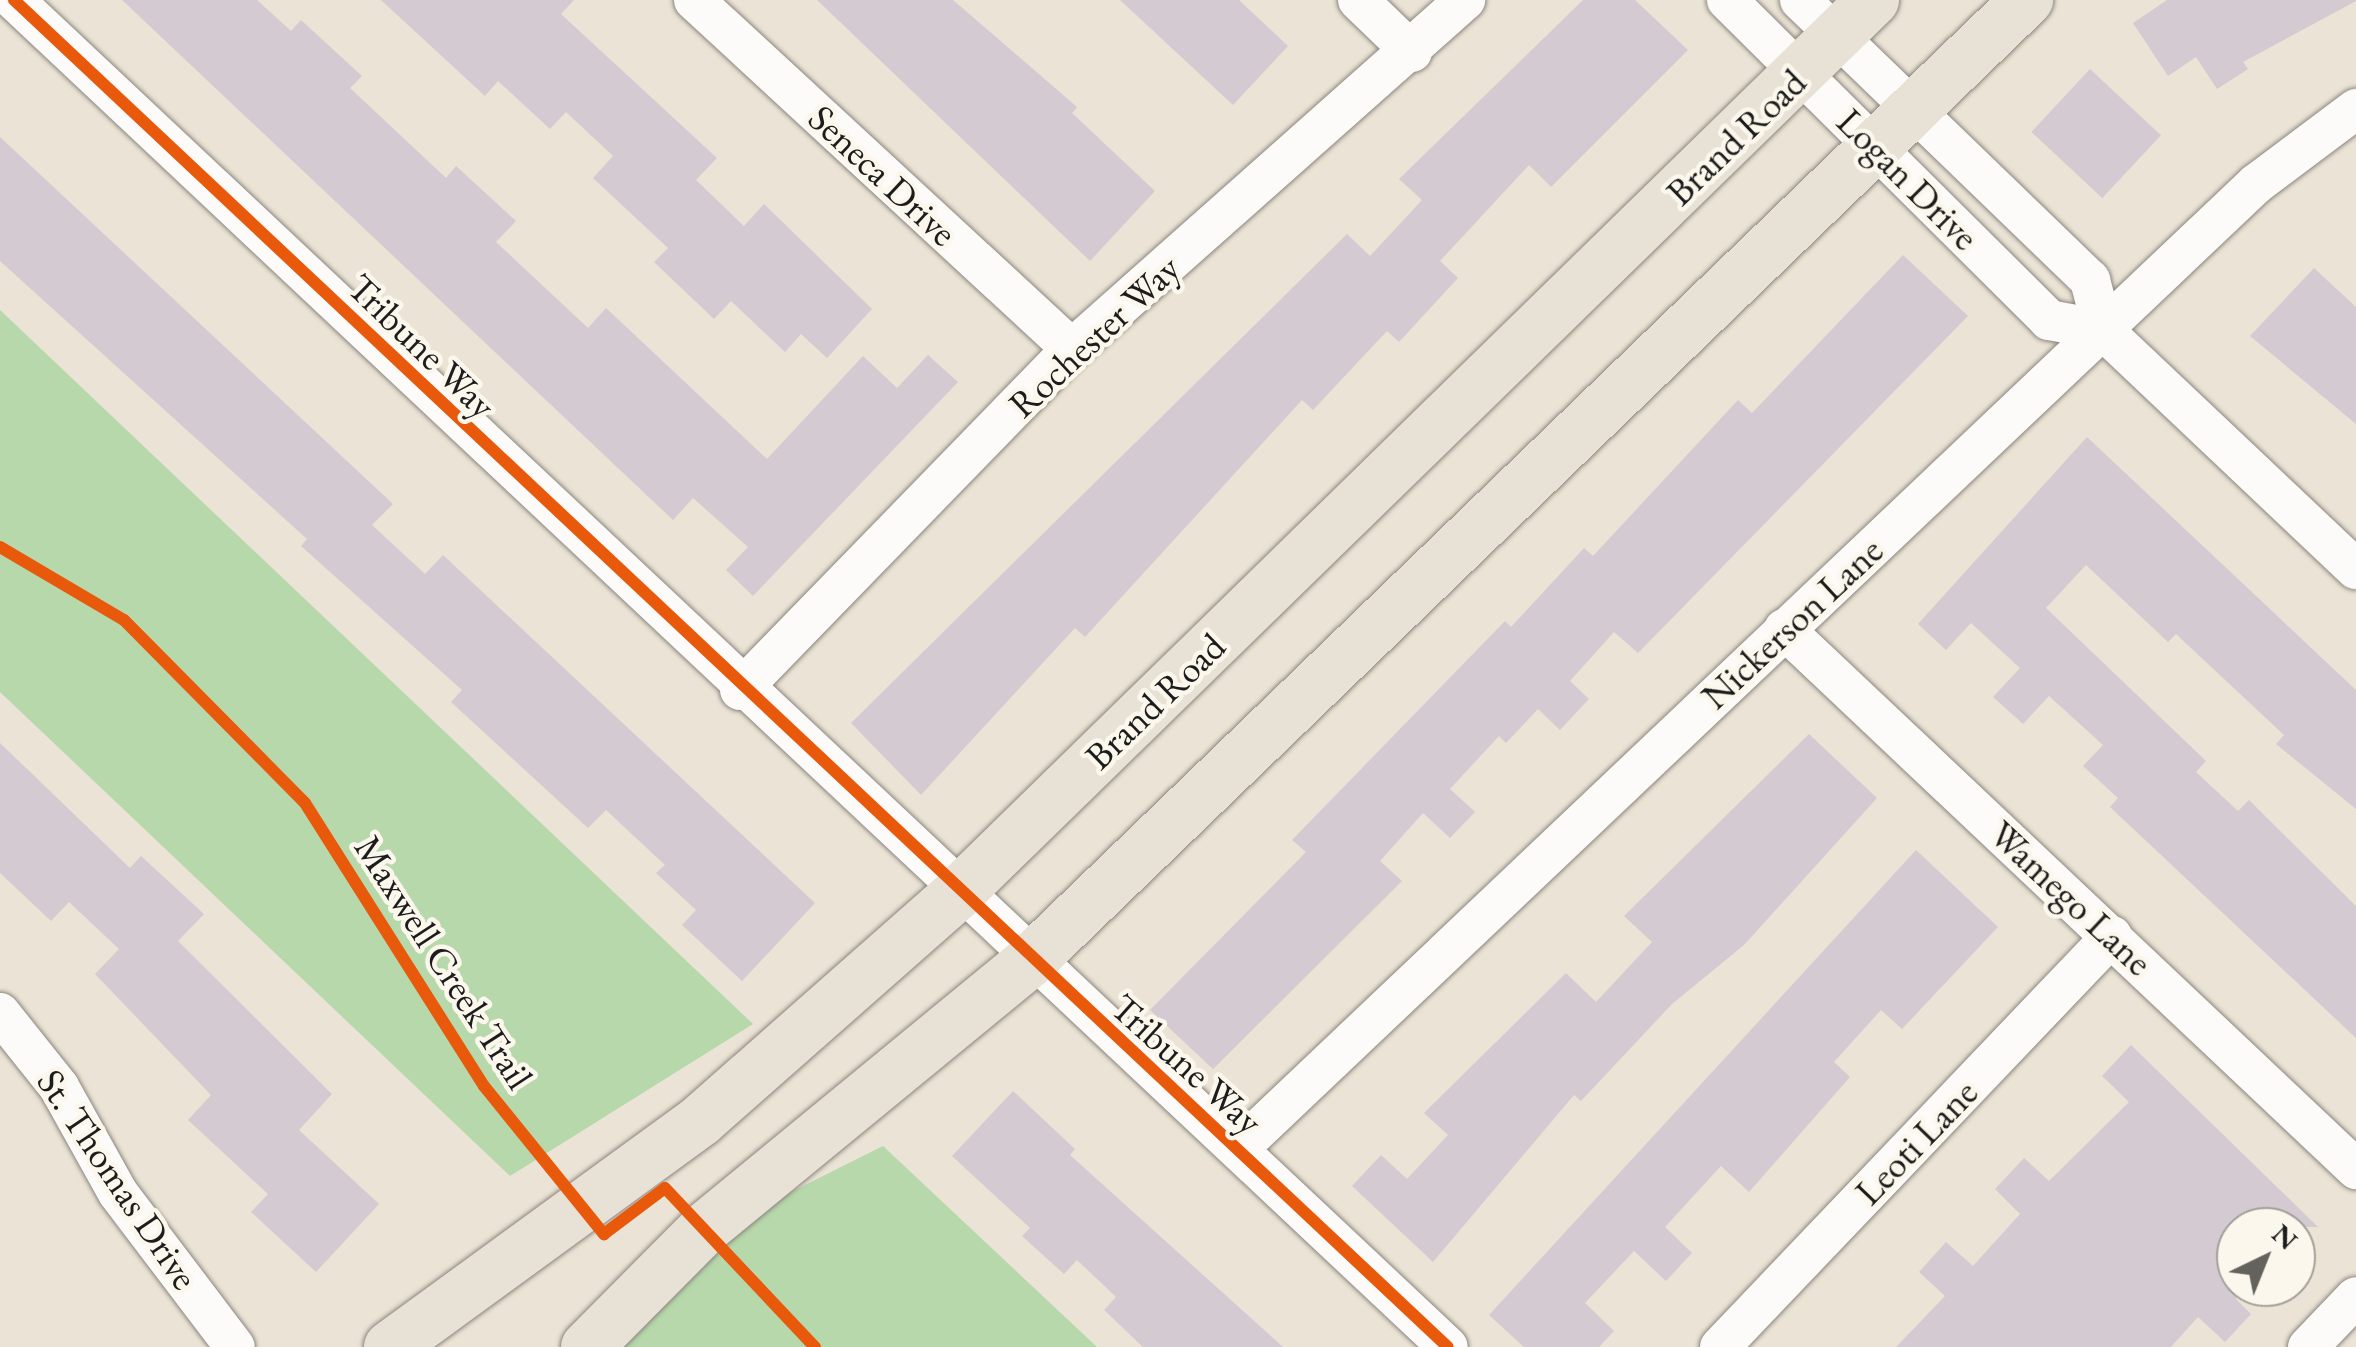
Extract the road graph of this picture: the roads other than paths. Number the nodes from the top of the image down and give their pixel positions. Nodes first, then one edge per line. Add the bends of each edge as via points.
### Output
1 (14, 0) edge
2 (694, 0) edge
3 (1358, 0) edge
4 (1466, 0) edge
5 (1727, 0) edge
6 (1800, 0) edge
7 (1872, 0) edge
8 (2028, 0) edge
9 (1412, 52) junction
10 (1819, 56) junction
11 (1908, 108) junction
12 (2356, 109) edge
13 (1871, 144) junction
14 (2103, 330) junction
15 (1072, 349) junction
16 (2356, 570) edge
17 (1784, 629) junction
18 (740, 690) junction
19 (957, 894) junction
20 (2112, 936) junction
21 (1030, 961) junction
22 (0, 1013) edge
23 (1238, 1150) junction
24 (2356, 1169) edge
25 (2356, 1298) edge
26 (236, 1347) edge
27 (390, 1347) edge
28 (587, 1347) edge
29 (1448, 1347) edge
30 (1720, 1347) edge
31 (2308, 1347) edge

1 - 18 street, Tribune Way
2 - 15 street, Seneca Drive
3 - 9 street
4 - 9 street, Rochester Way
5 - 10 street, Logan Drive
6 - 10 street, Logan Drive
7 - 10 main road, Brand Road
8 - 11 main road
9 - 15 street, Rochester Way
10 - 11 street, Logan Drive
10 - 13 street, Logan Drive
10 - 19 main road, Brand Road
11 - 13 main road
11 - 14 street, Logan Drive via 2090,280
12 - 14 street, Nickerson Lane via 2256,184
13 - 14 street, Logan Drive via 2050,320
13 - 21 main road
14 - 16 street
14 - 17 street, Nickerson Lane
15 - 18 street, Rochester Way
17 - 20 street, Wamego Lane
17 - 23 street, Nickerson Lane
18 - 19 street, Tribune Way
19 - 21 street, Tribune Way
19 - 27 main road, Brand Road via 701,1120
20 - 24 street, Wamego Lane
20 - 30 street, Leoti Lane
21 - 23 street, Tribune Way
21 - 28 main road via 704,1229
22 - 26 street, St. Thomas Drive via 59,1087 118,1193
23 - 29 street, Tribune Way
25 - 31 street

